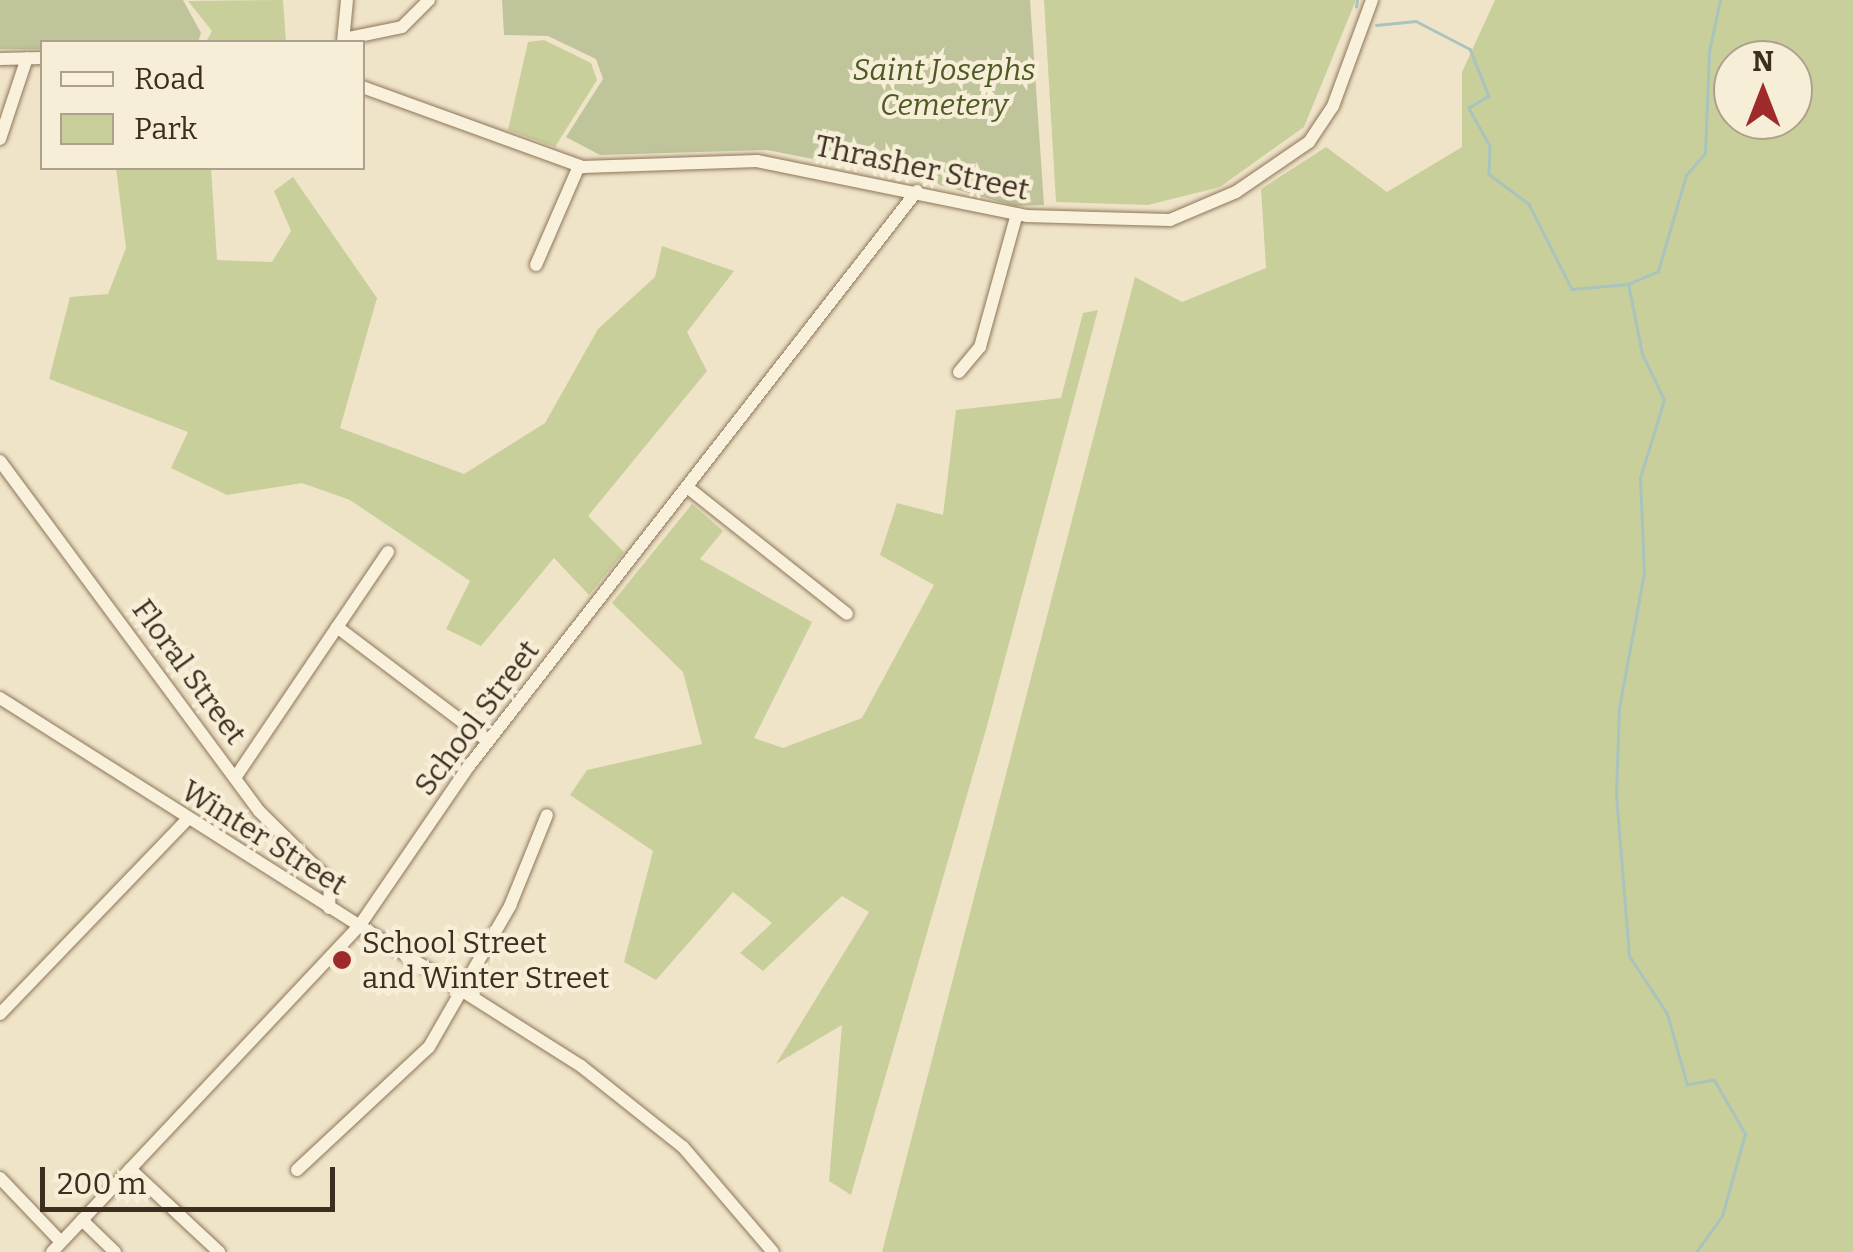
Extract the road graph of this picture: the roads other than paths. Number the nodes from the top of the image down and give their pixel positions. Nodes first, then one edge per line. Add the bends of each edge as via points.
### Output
1 (347, 0) edge
2 (429, 0) edge
3 (1372, 0) edge
4 (344, 40) edge
5 (348, 40) edge
6 (27, 58) junction
7 (40, 58) edge
8 (0, 59) edge
9 (365, 88) edge
10 (0, 139) edge
11 (579, 166) junction
12 (917, 192) junction
13 (1017, 214) junction
14 (536, 265) dead end
15 (959, 372) dead end
16 (0, 461) edge
17 (687, 488) junction
18 (388, 552) dead end
19 (847, 614) dead end
20 (337, 627) junction
21 (0, 698) edge
22 (488, 741) junction
23 (235, 778) junction
24 (547, 815) dead end
25 (186, 821) junction
26 (329, 908) junction
27 (360, 925) junction
28 (461, 989) junction
29 (0, 1014) edge
30 (130, 1169) junction
31 (297, 1170) dead end
32 (0, 1178) edge
33 (82, 1220) junction
34 (56, 1247) edge
35 (115, 1252) edge
36 (219, 1252) edge
37 (773, 1252) edge

1 - 4 street
2 - 5 street via 402,27
3 - 13 street, Thrasher Street via 1318,130 1297,153 1236,192 1170,220
6 - 7 street
6 - 8 street
6 - 10 street
9 - 11 street, Thrasher Street
11 - 12 street, Thrasher Street via 757,162
11 - 14 street
12 - 13 street, Thrasher Street
12 - 17 street, School Street
13 - 15 street via 980,347
16 - 23 street, Floral Street
17 - 19 street
17 - 22 street, School Street
18 - 20 street
20 - 22 street
20 - 23 street
21 - 25 street, Winter Street
22 - 27 street, School Street
23 - 26 street, Floral Street via 330,881
24 - 28 street via 510,906
25 - 26 street, Winter Street
25 - 29 street
26 - 27 street, Winter Street
27 - 28 street, Winter Street
27 - 30 street, School Street
28 - 31 street via 420,1058
28 - 37 street, Winter Street via 556,1048 653,1121 720,1185
30 - 33 street, School Street
30 - 36 street
32 - 34 street
33 - 34 street, School Street
33 - 35 street

